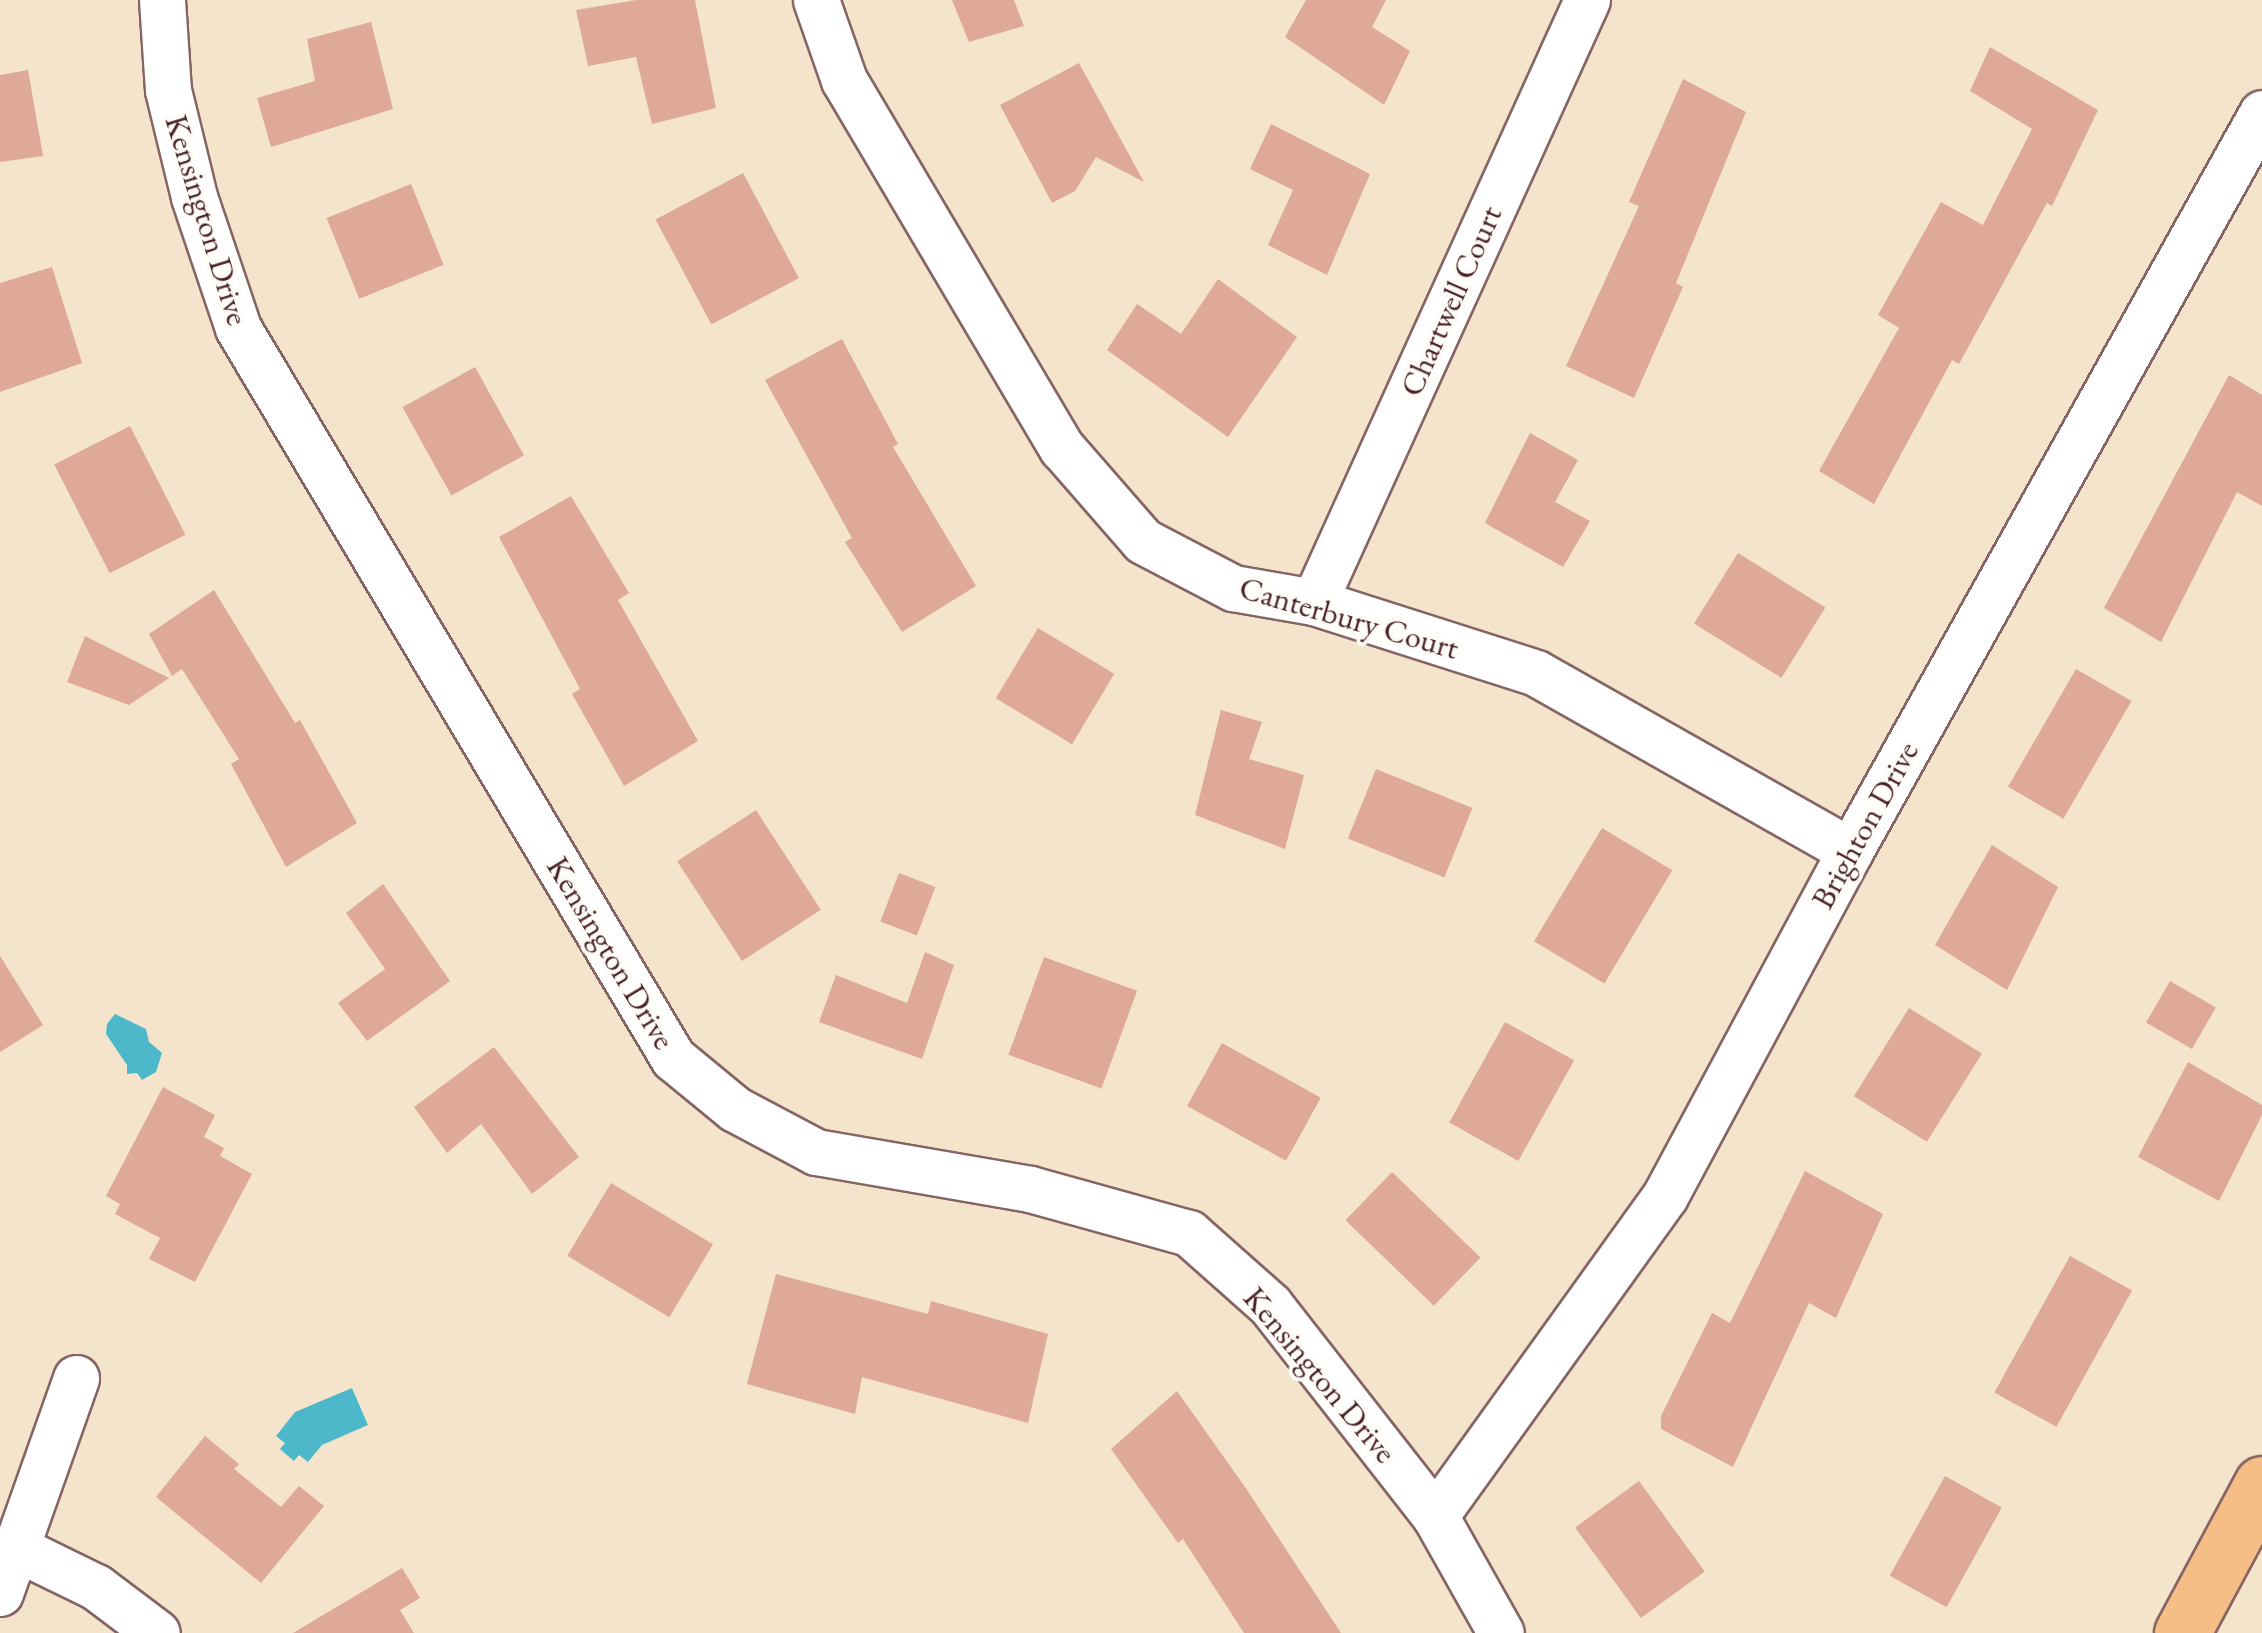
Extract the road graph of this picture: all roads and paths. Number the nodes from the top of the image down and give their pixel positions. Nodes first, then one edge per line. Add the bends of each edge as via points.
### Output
1 (162, 0) edge
2 (816, 0) edge
3 (1587, 0) edge
4 (2262, 113) edge
5 (1314, 602) junction
6 (1850, 851) junction
7 (76, 1378) dead end
8 (2262, 1484) edge
9 (1435, 1516) junction
10 (18, 1549) junction
11 (0, 1593) edge
12 (157, 1633) edge
13 (1500, 1633) edge
14 (2182, 1633) edge

1 - 9 street, Kensington Drive via 168,90 194,198 238,328 673,1058 734,1109 816,1152 1030,1188 1189,1233 1270,1304
2 - 5 street, Canterbury Court via 844,80 1062,448 1143,542 1233,588
3 - 5 street, Chartwell Court
4 - 6 street, Brighton Drive
5 - 6 street, Canterbury Court via 1536,672
6 - 9 street, Brighton Drive via 1665,1196
7 - 10 street
8 - 14 main road
9 - 13 street, Kensington Drive
10 - 11 street
10 - 12 street via 96,1587

